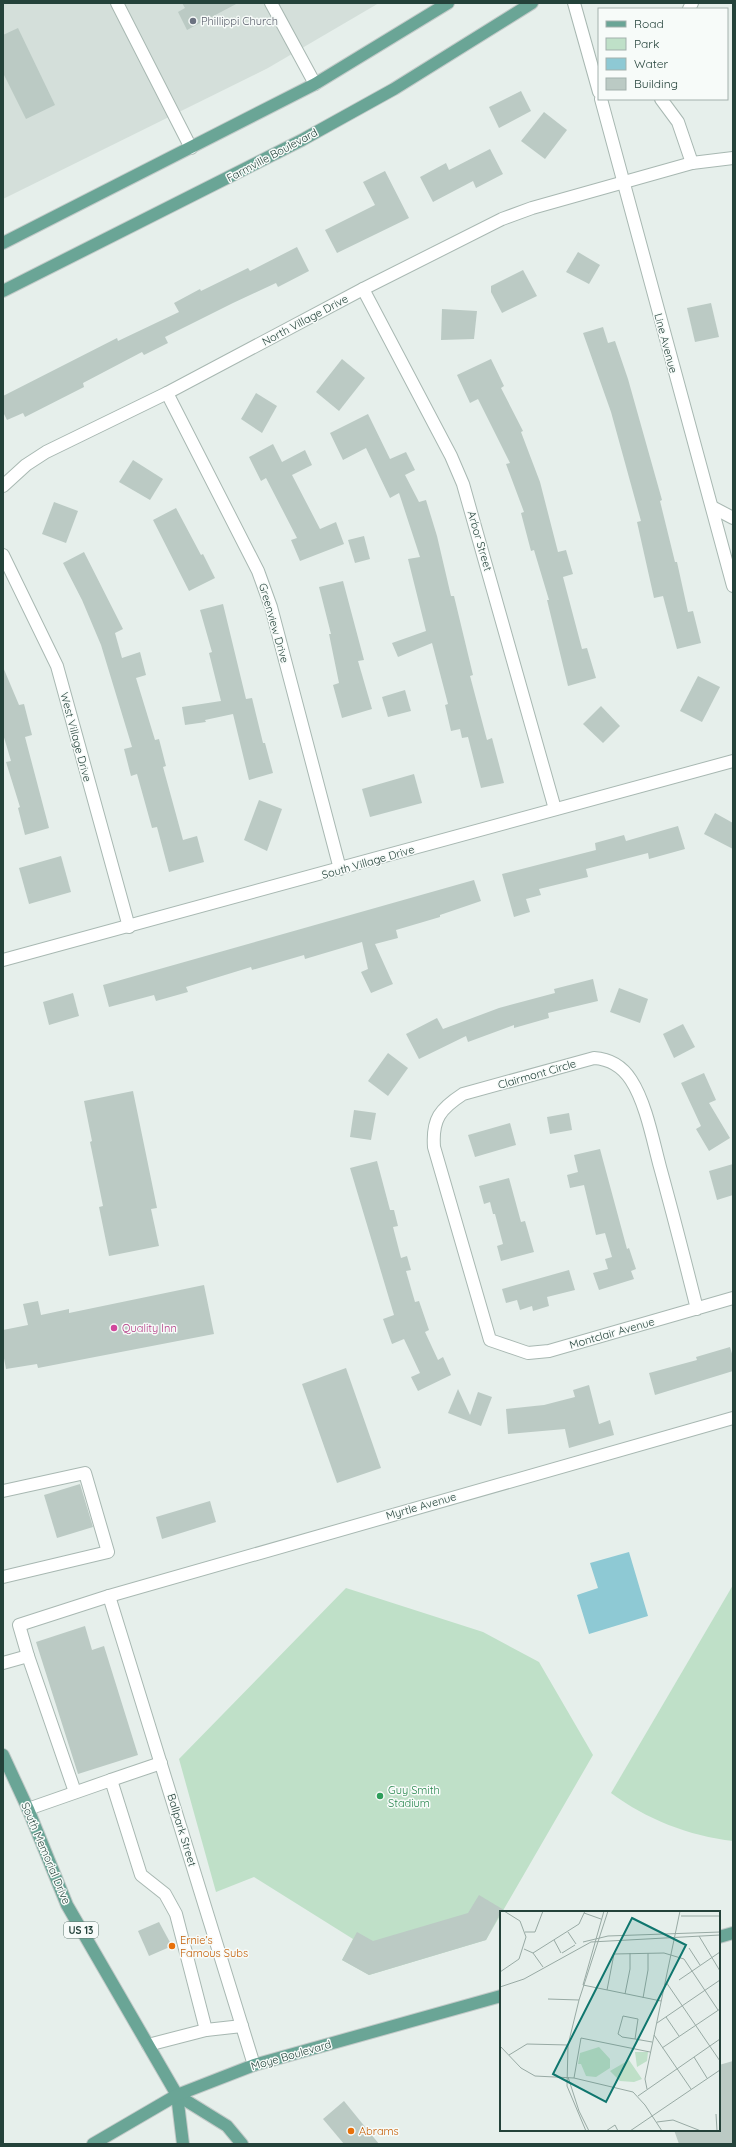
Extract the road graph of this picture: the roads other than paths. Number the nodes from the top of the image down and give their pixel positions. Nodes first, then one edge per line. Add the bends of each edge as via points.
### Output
1 (117, 3) edge
2 (271, 3) edge
3 (448, 3) edge
4 (532, 3) edge
5 (574, 3) edge
6 (597, 78) edge
7 (315, 84) junction
8 (601, 100) edge
9 (661, 100) edge
10 (191, 148) junction
11 (733, 158) edge
12 (692, 163) junction
13 (622, 182) junction
14 (3, 243) edge
15 (363, 289) junction
16 (3, 292) edge
17 (167, 393) junction
18 (3, 486) edge
19 (712, 507) junction
20 (733, 518) edge
21 (3, 555) edge
22 (733, 586) edge
23 (733, 761) edge
24 (555, 809) junction
25 (340, 870) junction
26 (129, 927) junction
27 (3, 960) edge
28 (733, 1298) edge
29 (697, 1309) junction
30 (490, 1340) joint
31 (733, 1418) edge
32 (3, 1492) edge
33 (3, 1577) edge
34 (109, 1596) junction
35 (28, 1656) junction
36 (3, 1663) edge
37 (3, 1755) edge
38 (161, 1763) junction
39 (111, 1780) junction
40 (75, 1792) junction
41 (28, 1809) junction
42 (733, 1933) edge
43 (720, 1936) edge
44 (500, 1996) edge
45 (242, 2026) junction
46 (206, 2030) junction
47 (148, 2045) junction
48 (254, 2065) junction
49 (176, 2095) junction
50 (93, 2144) edge
51 (183, 2144) edge
52 (242, 2144) edge

1 - 10 street
2 - 7 street
3 - 7 main road
4 - 16 main road, Farmville Boulevard via 394,89 302,140
5 - 6 street
7 - 10 main road
8 - 13 street, Line Avenue
9 - 12 street via 678,122
10 - 14 main road
11 - 12 street, North Village Drive
12 - 13 street, North Village Drive
13 - 15 street, North Village Drive via 502,219
13 - 19 street, Line Avenue
15 - 17 street, North Village Drive
15 - 24 street, Arbor Street via 451,456 463,484
17 - 18 street, North Village Drive via 46,452 26,465
17 - 25 street, Greenview Drive via 258,571 271,607
19 - 20 street
19 - 22 street, Line Avenue
21 - 26 street, West Village Drive via 57,666
23 - 24 street, South Village Drive
24 - 25 street, South Village Drive
25 - 26 street, South Village Drive
26 - 27 street, South Village Drive
28 - 29 street, Montclair Avenue
29 - 30 street, Montclair Avenue via 549,1352 528,1353
29 - 30 street, Clairmont Circle via 654,1141 641,1101 632,1081 621,1069 608,1059 594,1058 463,1094 447,1104 436,1118 434,1147
31 - 34 street, Myrtle Avenue
32 - 33 street via 85,1473 108,1552
34 - 35 street, Myrtle Avenue via 19,1625
34 - 38 street, Ballpark Street
35 - 36 street
35 - 40 street
37 - 41 main road, South Memorial Drive / US 13
38 - 39 street
38 - 45 street, Ballpark Street
39 - 40 street
39 - 46 street via 141,1875 165,1894 176,1914
40 - 41 street
41 - 47 main road, South Memorial Drive / US 13 via 67,1905
42 - 43 main road
44 - 48 main road, Moye Boulevard
45 - 46 street
45 - 48 street, Ballpark Street
46 - 47 street
47 - 49 main road, South Memorial Drive / US 13
48 - 49 main road, Moye Boulevard
49 - 50 main road, Moye Boulevard
49 - 51 main road, South Memorial Drive / US 13
49 - 52 main road, South Memorial Drive / US 13 via 227,2126

